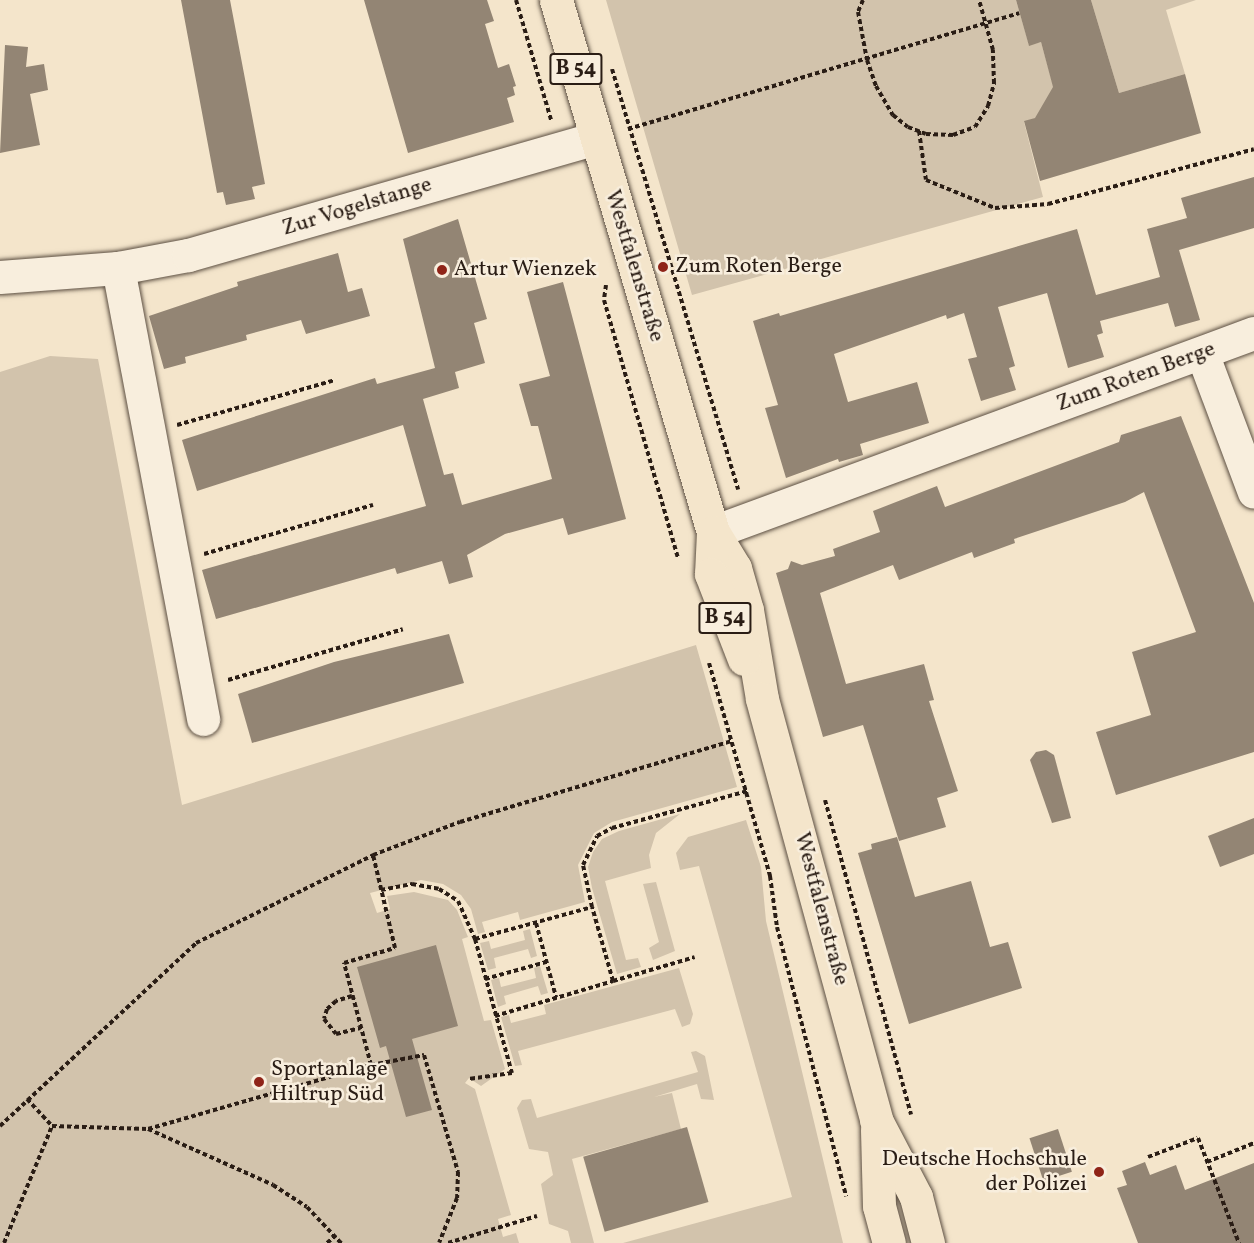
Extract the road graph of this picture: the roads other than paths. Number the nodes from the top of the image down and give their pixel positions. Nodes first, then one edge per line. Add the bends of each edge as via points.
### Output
1 (556, 0) edge
2 (595, 138) junction
3 (118, 268) junction
4 (0, 277) edge
5 (1254, 333) edge
6 (1202, 352) junction
7 (1254, 492) edge
8 (713, 532) junction
9 (200, 704) road end
10 (876, 1120) junction
11 (889, 1243) edge
12 (928, 1243) edge

1 - 2 main road, Westfalenstraße / B 54
2 - 3 street, Zur Vogelstange via 288,229
2 - 8 main road, Westfalenstraße / B 54
3 - 4 street, Zur Vogelstange
3 - 9 street
5 - 6 street, Zum Roten Berge
6 - 7 street
6 - 8 street, Zum Roten Berge
8 - 10 main road, Westfalenstraße / B 54 via 711,574 725,617 762,699
10 - 11 main road, Westfalenstraße / B 54 via 879,1206
10 - 12 main road, Westfalenstraße / B 54 via 916,1197

